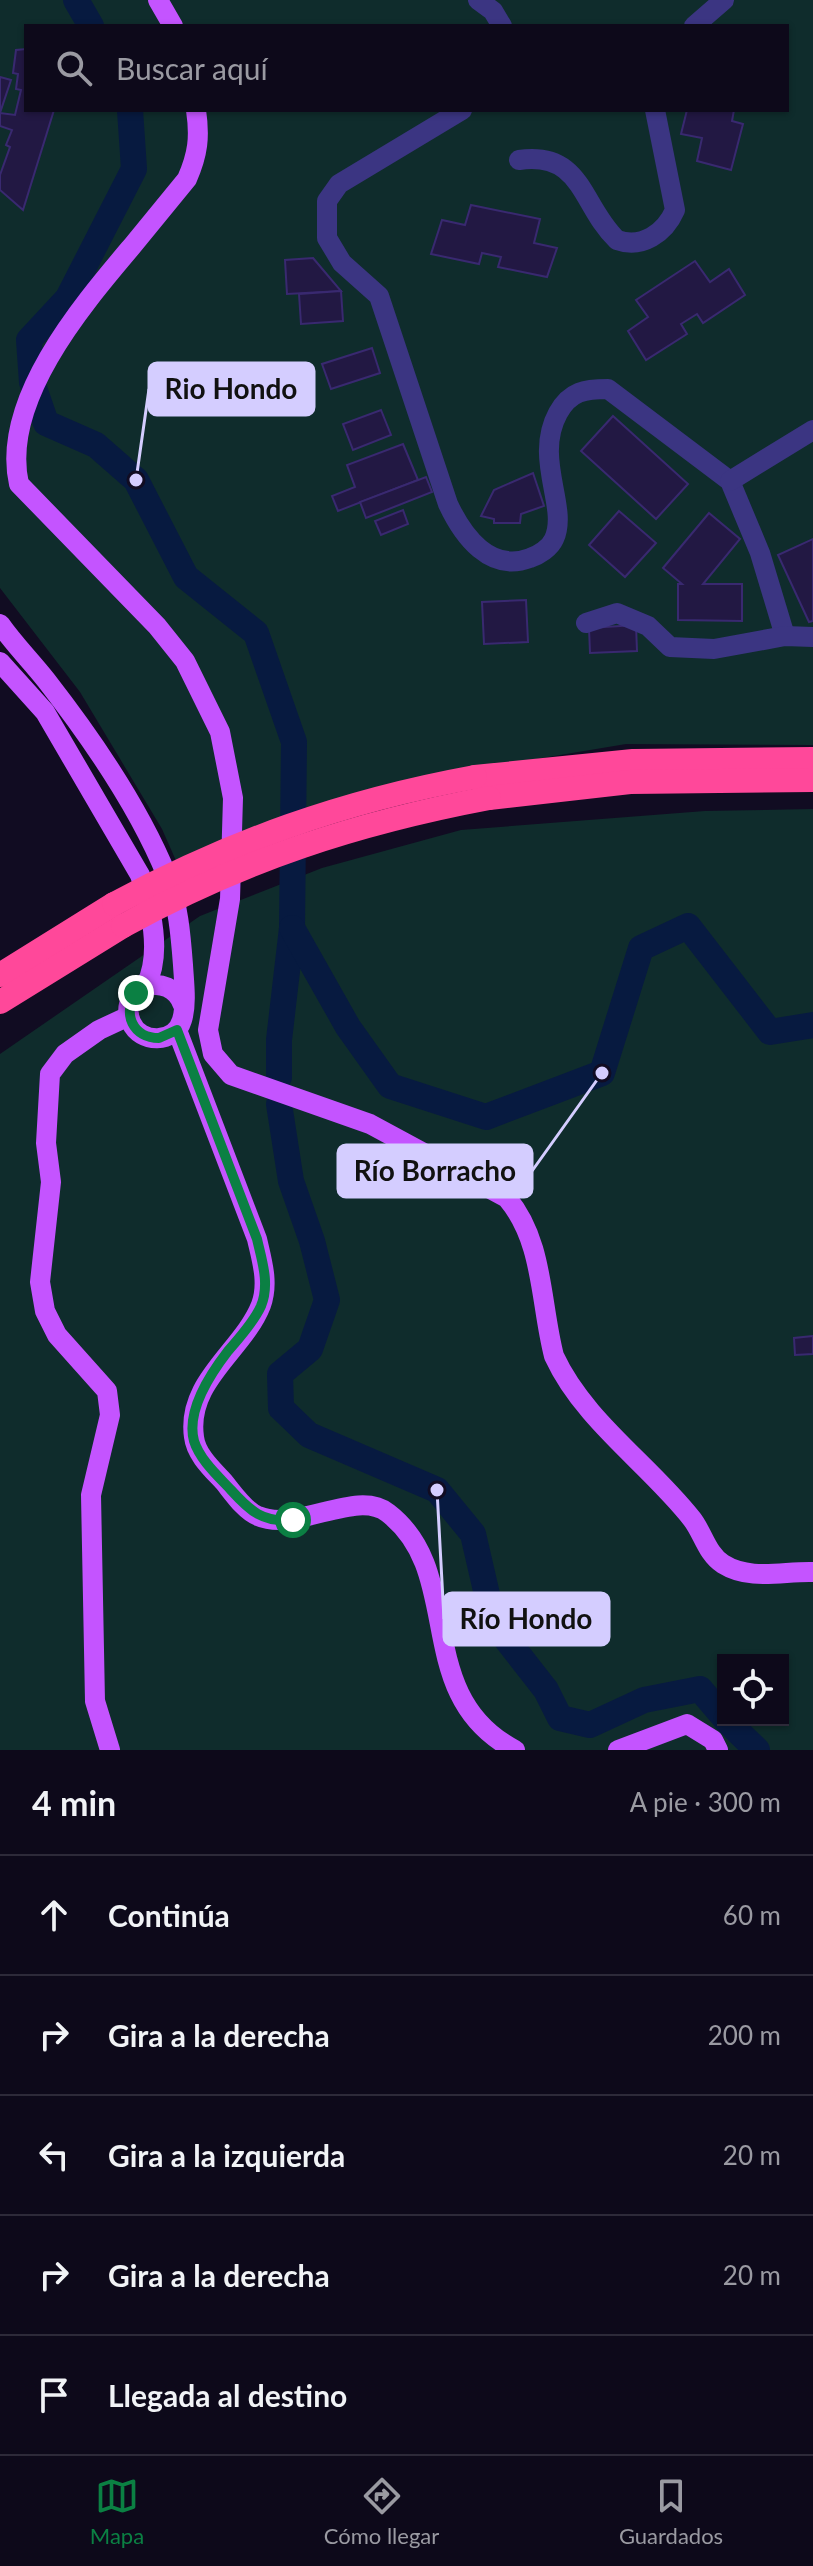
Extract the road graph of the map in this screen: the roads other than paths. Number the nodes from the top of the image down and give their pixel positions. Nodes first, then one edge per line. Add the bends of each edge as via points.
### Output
1 (158, 0) edge
2 (478, 0) edge
3 (724, 0) edge
4 (172, 24) edge
5 (501, 24) edge
6 (696, 24) edge
7 (196, 112) edge
8 (459, 112) edge
9 (655, 112) edge
10 (519, 160) dead end
11 (813, 430) edge
12 (730, 481) junction
13 (586, 623) dead end
14 (0, 624) edge
15 (785, 636) junction
16 (813, 637) edge
17 (0, 662) edge
18 (813, 759) edge
19 (813, 780) edge
20 (119, 915) junction
21 (0, 975) edge
22 (146, 985) junction
23 (0, 1002) edge
24 (183, 1005) junction
25 (129, 1016) junction
26 (177, 1030) junction
27 (813, 1572) edge
28 (110, 1750) edge
29 (515, 1750) edge
30 (618, 1750) edge
31 (718, 1750) edge

1 - 4 main road
2 - 5 street
3 - 6 street
7 - 27 main road via 197,157 187,179 38,360 19,397 8,442 19,484 157,626 185,661 220,732 233,798 230,899 208,1030 213,1054 231,1075 370,1124 507,1198 523,1216 532,1243 554,1356 598,1418 665,1484 724,1565 760,1575
8 - 12 street via 339,184 327,201 325,222 332,250 379,296 458,525 485,554 504,562 539,554 553,541 557,526 547,449 552,423 566,399 584,389 608,389
9 - 10 street via 675,210 663,230 644,240 617,240 568,170 534,158
11 - 12 street
12 - 15 street via 760,553
13 - 15 street via 617,613 648,626 670,647 714,649
14 - 24 main road via 79,725 169,878 182,952
15 - 16 street
17 - 22 main road via 45,712 140,875 149,901 154,963
18 - 20 highway, bridge via 633,761 475,777 371,798 271,829
19 - 20 highway, bridge via 630,782 489,798 347,829 163,903
20 - 21 highway
20 - 23 highway
22 - 24 main road via 171,988
22 - 25 main road via 132,998
24 - 26 main road
25 - 26 main road via 140,1033 152,1038
25 - 28 main road via 65,1054 50,1074 46,1143 51,1182 40,1282 45,1311 57,1335 107,1391 110,1415 91,1495 95,1701
26 - 29 main road via 265,1270 261,1306 202,1393 194,1439 204,1459 255,1515 285,1521 364,1506 384,1510 398,1521 428,1573 444,1655 465,1705 491,1738
30 - 31 main road via 687,1724 713,1740

